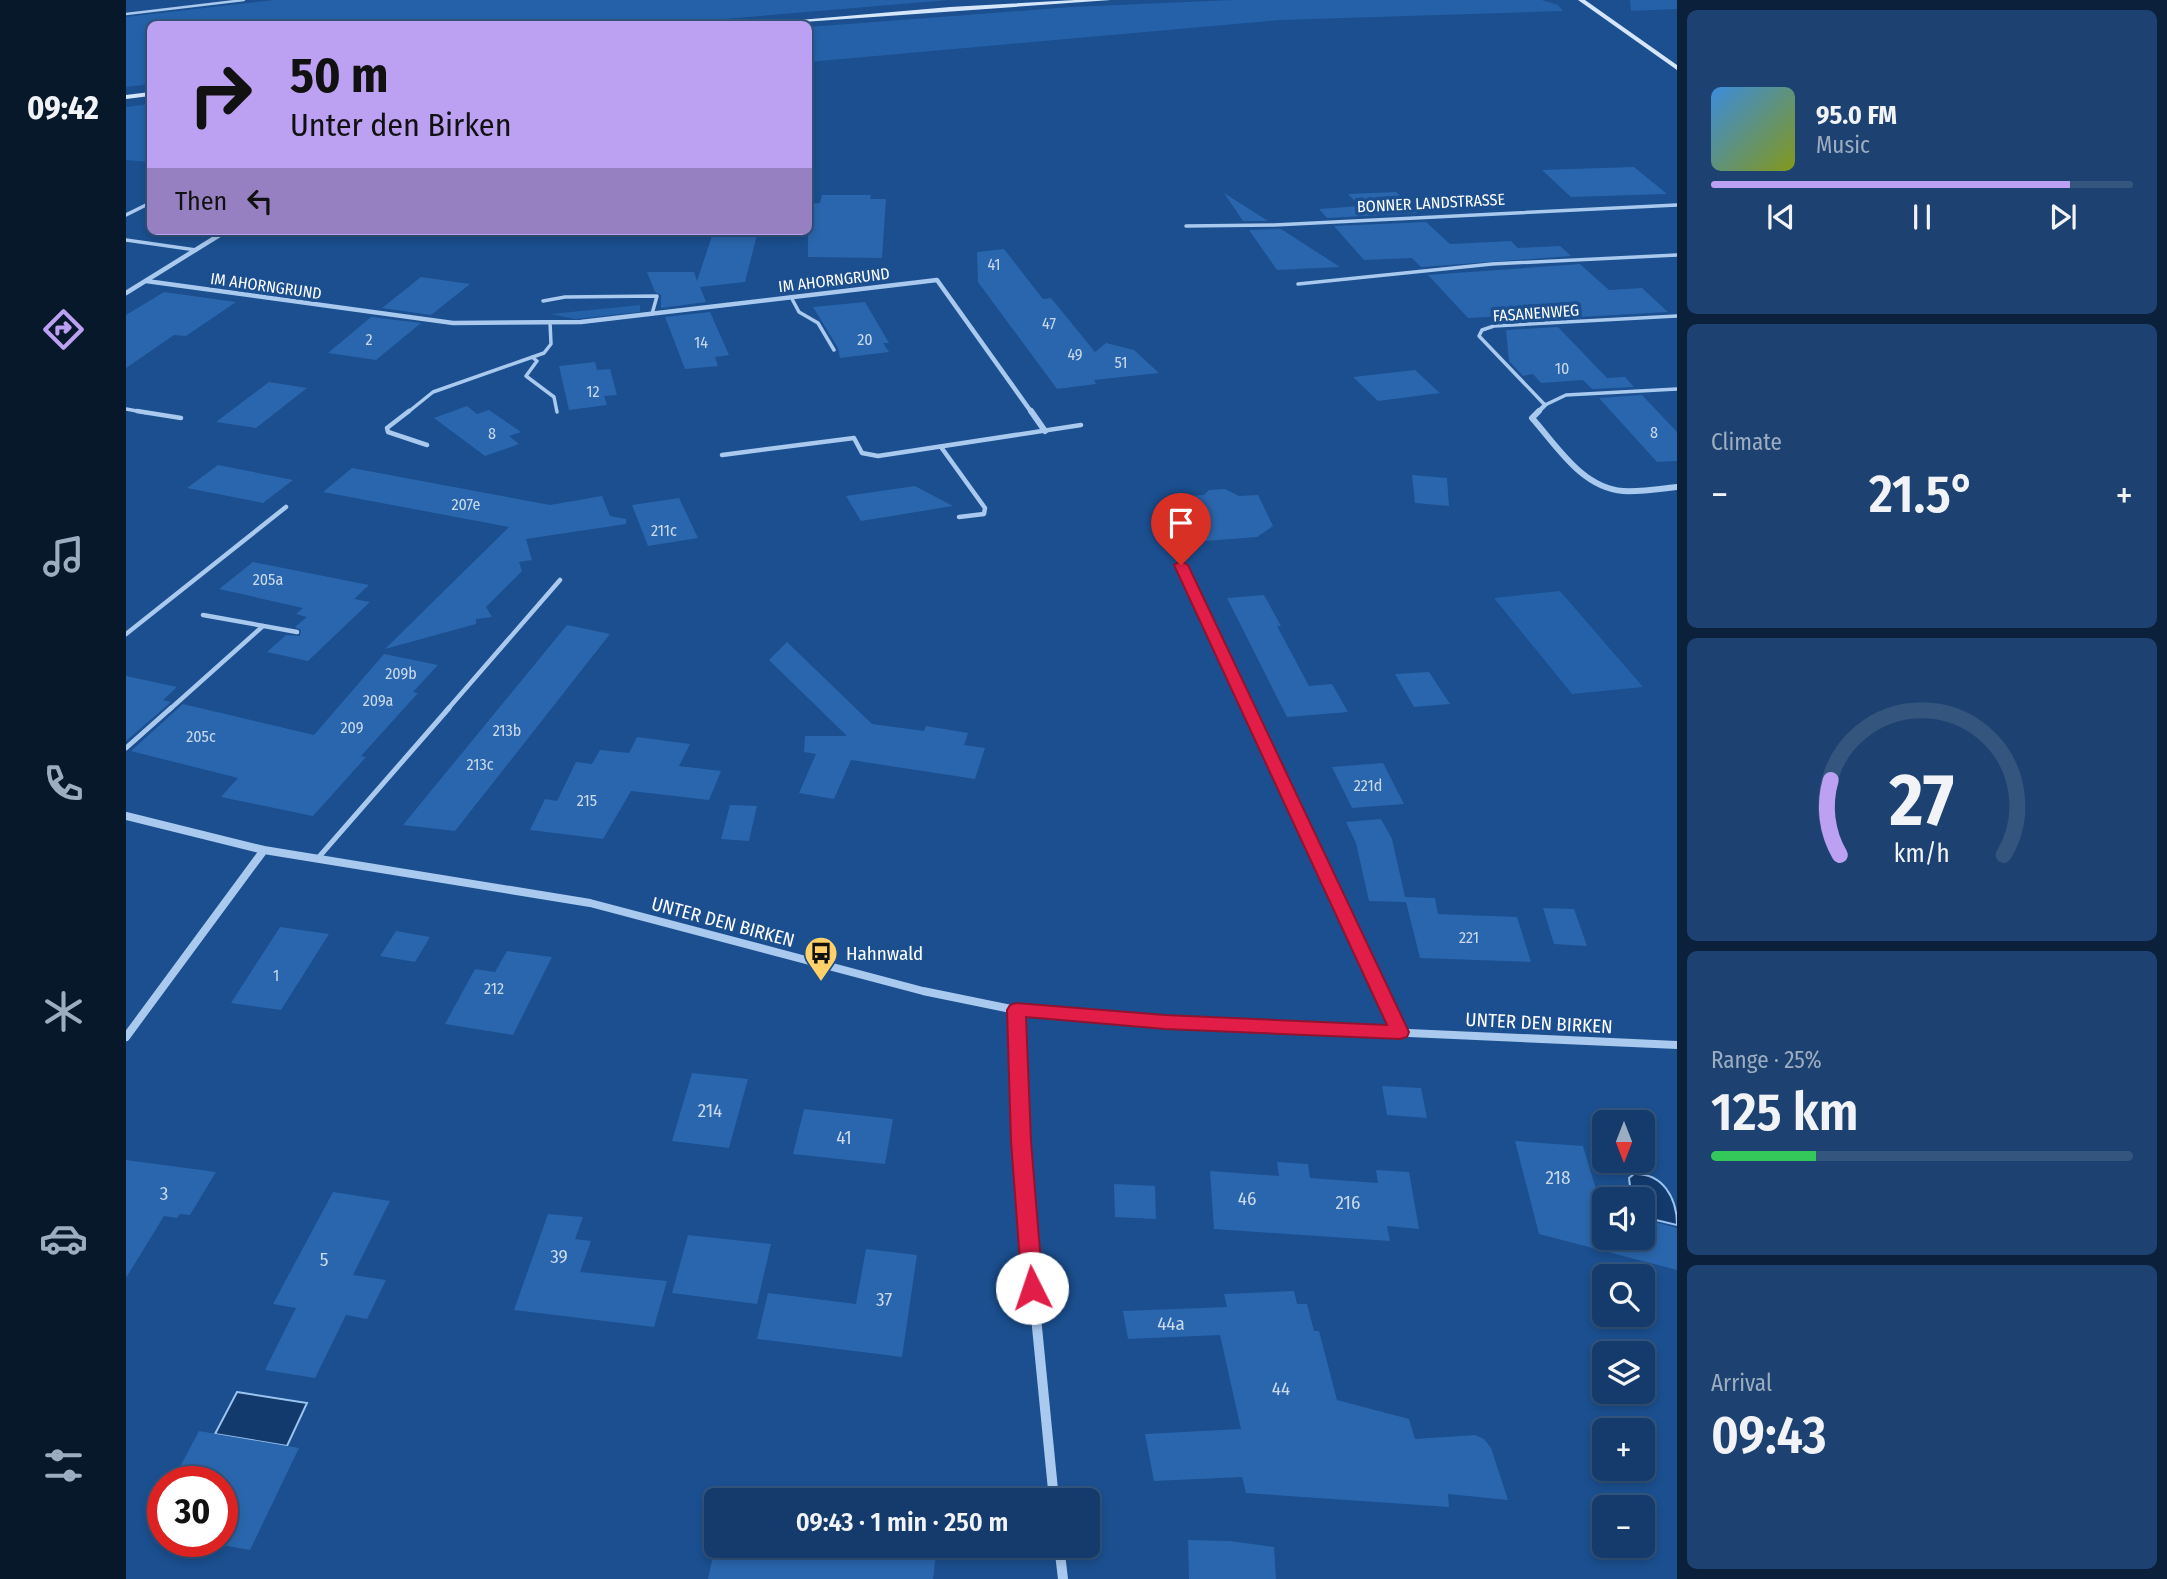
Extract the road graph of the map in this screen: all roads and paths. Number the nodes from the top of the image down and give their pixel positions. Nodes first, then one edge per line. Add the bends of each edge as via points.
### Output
1 (244, 0) edge
2 (1108, 0) edge
3 (1580, 0) edge
4 (1604, 9) dead end
5 (126, 14) edge
6 (1608, 18) junction
7 (800, 21) edge
8 (1675, 65) edge
9 (147, 94) edge
10 (126, 97) edge
11 (147, 204) edge
12 (1677, 205) edge
13 (126, 215) edge
14 (1186, 226) dead end
15 (220, 235) edge
16 (126, 240) edge
17 (196, 250) junction
18 (1677, 255) edge
19 (146, 281) junction
20 (1298, 284) dead end
21 (126, 293) edge
22 (791, 297) junction
23 (543, 301) dead end
24 (652, 314) junction
25 (1677, 316) edge
26 (550, 322) junction
27 (834, 350) dead end
28 (532, 357) junction
29 (1677, 389) edge
30 (1545, 405) junction
31 (126, 409) edge
32 (557, 412) dead end
33 (181, 418) dead end
34 (1081, 425) dead end
35 (1045, 431) junction
36 (427, 445) dead end
37 (941, 447) junction
38 (722, 455) dead end
39 (1677, 487) edge
40 (286, 507) dead end
41 (959, 517) dead end
42 (1181, 565) dead end
43 (560, 580) dead end
44 (203, 615) dead end
45 (263, 626) junction
46 (297, 632) dead end
47 (126, 634) edge
48 (126, 748) edge
49 (126, 816) edge
50 (264, 850) junction
51 (318, 858) junction
52 (1016, 1010) junction
53 (1400, 1032) junction
54 (126, 1037) edge
55 (1677, 1045) edge
56 (1053, 1488) edge
57 (1061, 1558) edge
58 (1063, 1579) edge

1 - 5 lane
2 - 7 main road
3 - 6 main road
4 - 6 main road
6 - 8 main road
9 - 10 main road
11 - 13 lane
12 - 14 lane, BONNER LANDSTRASSE
15 - 17 street
16 - 17 lane
17 - 19 street
18 - 20 lane via 1492,264
19 - 21 street
19 - 26 street, IM AHORNGRUND via 430,322
22 - 24 street, IM AHORNGRUND
22 - 27 lane via 799,312 818,323
22 - 35 street, IM AHORNGRUND via 937,280
23 - 24 lane via 657,296
24 - 26 street, IM AHORNGRUND
25 - 30 lane, FASANENWEG via 1482,330 1479,336
26 - 28 lane via 550,349
28 - 32 lane via 537,361 526,376 554,397
28 - 36 lane via 433,392 387,429
29 - 30 lane via 1566,395
30 - 39 street via 1532,418 1591,481 1622,491
31 - 33 lane
34 - 35 lane
35 - 37 lane
37 - 38 lane via 867,457 854,438
37 - 41 lane via 985,508 984,514
40 - 47 lane
42 - 53 lane
43 - 51 lane
44 - 45 lane
45 - 46 lane
45 - 48 lane
49 - 50 street, UNTER DEN BIRKEN
50 - 51 street, UNTER DEN BIRKEN
50 - 54 street
51 - 52 street, UNTER DEN BIRKEN via 590,903
52 - 53 street, UNTER DEN BIRKEN
52 - 56 street via 1036,1339
53 - 55 street, UNTER DEN BIRKEN
57 - 58 street

